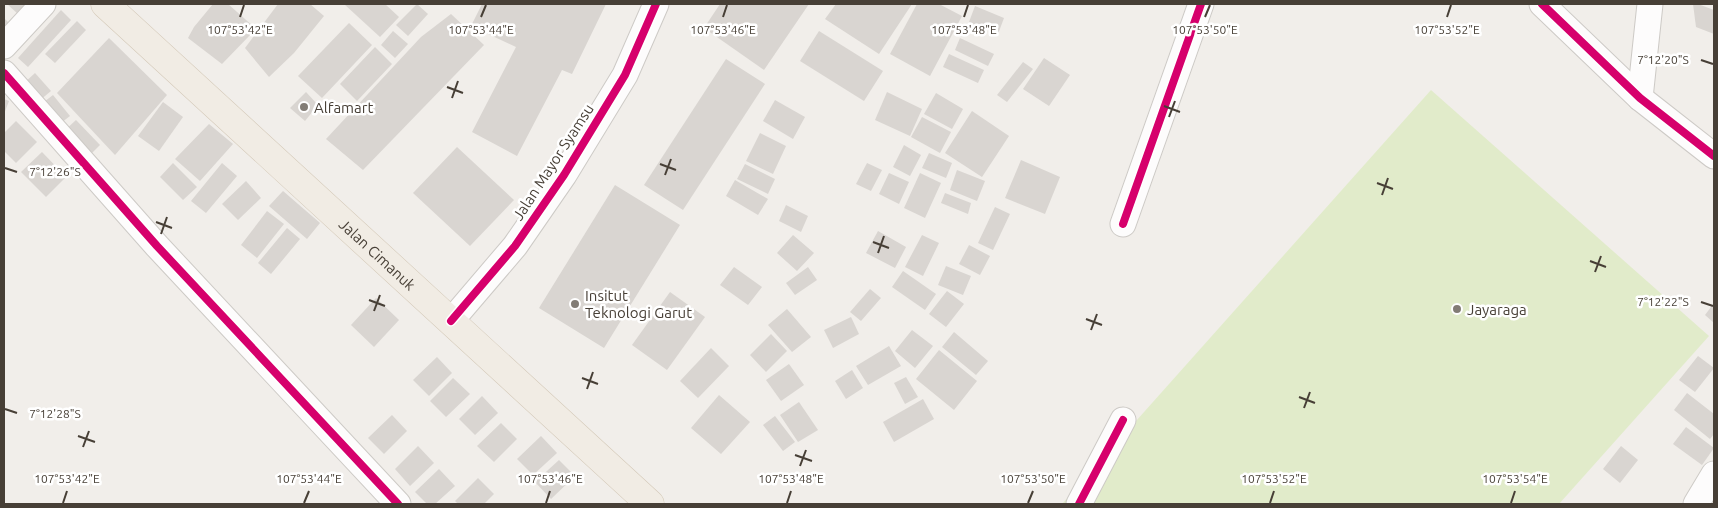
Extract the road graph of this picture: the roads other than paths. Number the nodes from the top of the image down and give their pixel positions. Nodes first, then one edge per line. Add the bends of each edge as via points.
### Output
1 (43, 4) edge
2 (105, 4) edge
3 (656, 4) edge
4 (1201, 4) edge
5 (1650, 4) edge
6 (1548, 5) edge
7 (4, 46) edge
8 (4, 73) edge
9 (1640, 98) junction
10 (1714, 156) edge
11 (1122, 224) dead end
12 (451, 320) junction
13 (1123, 420) dead end
14 (1714, 474) edge
15 (398, 504) edge
16 (650, 504) edge
17 (1079, 504) edge
18 (1696, 504) edge

1 - 7 street
2 - 12 main road, Jalan Cimanuk
3 - 12 street, Jalan Mayor Syamsu via 625,75 564,176 515,246
4 - 11 street
5 - 9 street
6 - 9 street
8 - 15 street via 157,246
9 - 10 street
12 - 16 main road, Jalan Cimanuk
13 - 17 street
14 - 18 street

